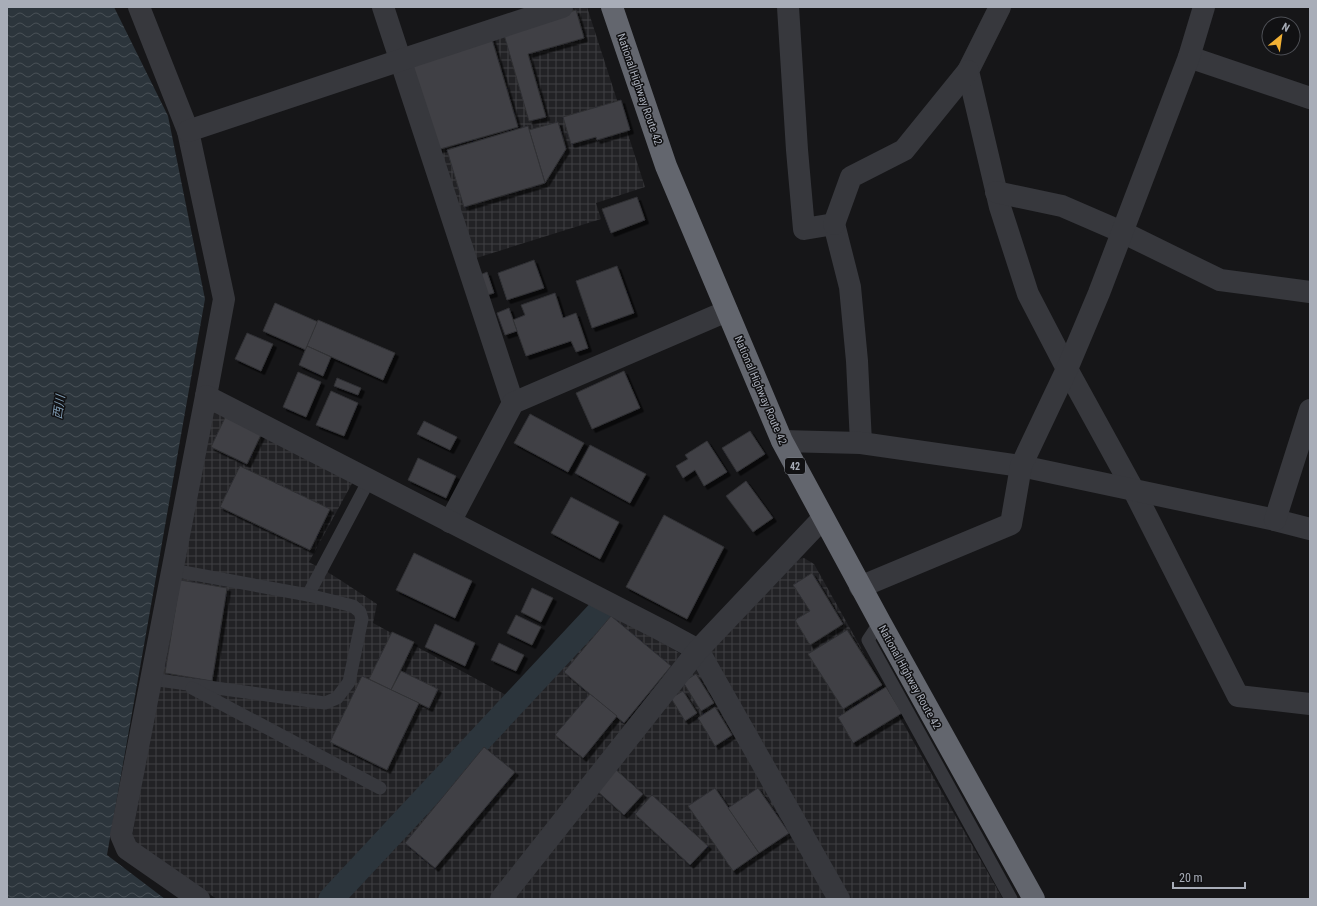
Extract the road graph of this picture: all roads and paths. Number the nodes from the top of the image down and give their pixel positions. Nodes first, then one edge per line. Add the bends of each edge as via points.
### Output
1 (139, 7) edge
2 (383, 7) edge
3 (562, 7) edge
4 (612, 7) edge
5 (788, 7) edge
6 (1000, 7) edge
7 (1204, 7) edge
8 (1189, 57) junction
9 (401, 60) junction
10 (968, 71) junction
11 (1310, 98) edge
12 (188, 132) junction
13 (996, 192) junction
14 (834, 224) junction
15 (1122, 232) junction
16 (1310, 292) edge
17 (727, 311) junction
18 (1067, 369) junction
19 (206, 396) junction
20 (513, 403) junction
21 (1310, 410) edge
22 (782, 441) junction
23 (861, 443) junction
24 (1021, 466) junction
25 (369, 480) junction
26 (1133, 489) junction
27 (823, 518) junction
28 (1275, 520) junction
29 (450, 522) junction
30 (1310, 529) edge
31 (172, 570) junction
32 (860, 586) junction
33 (308, 594) junction
34 (880, 622) junction
35 (698, 650) junction
36 (151, 679) junction
37 (183, 683) junction
38 (1310, 704) edge
39 (380, 788) dead end
40 (199, 899) edge
41 (502, 899) edge
42 (839, 899) edge
43 (1011, 899) edge
44 (1034, 899) edge

1 - 12 street
2 - 9 street
3 - 9 street
4 - 17 highway, National Highway Route 42 / 42 via 666,166
5 - 14 street via 804,229
6 - 10 street
7 - 8 street
8 - 11 street
8 - 15 street
9 - 12 street
9 - 20 street
10 - 13 street
10 - 14 street via 904,150 851,177
12 - 19 street via 224,299
13 - 15 street via 1062,206
13 - 18 street via 1028,294
14 - 23 street via 850,287
15 - 16 street via 1220,280
15 - 18 street
17 - 20 street
17 - 22 highway, National Highway Route 42 / 42
18 - 24 street
18 - 26 street
19 - 25 street
19 - 31 street
20 - 29 street
21 - 28 street
22 - 23 street
22 - 27 highway, National Highway Route 42 / 42
23 - 24 street
24 - 26 street
24 - 32 street via 1011,524
25 - 29 street
25 - 33 lane
26 - 28 street
26 - 38 street via 1238,696
27 - 32 highway, National Highway Route 42 / 42
27 - 35 street
28 - 30 street
29 - 35 street
31 - 33 lane
31 - 36 street
32 - 34 highway, National Highway Route 42 / 42
33 - 37 lane via 352,606 360,612 362,619 349,682 337,698 325,703
34 - 43 lane via 868,640
34 - 44 highway, National Highway Route 42 / 42
35 - 41 street
35 - 42 street
36 - 37 lane
36 - 40 street via 120,835 127,849
37 - 39 lane

